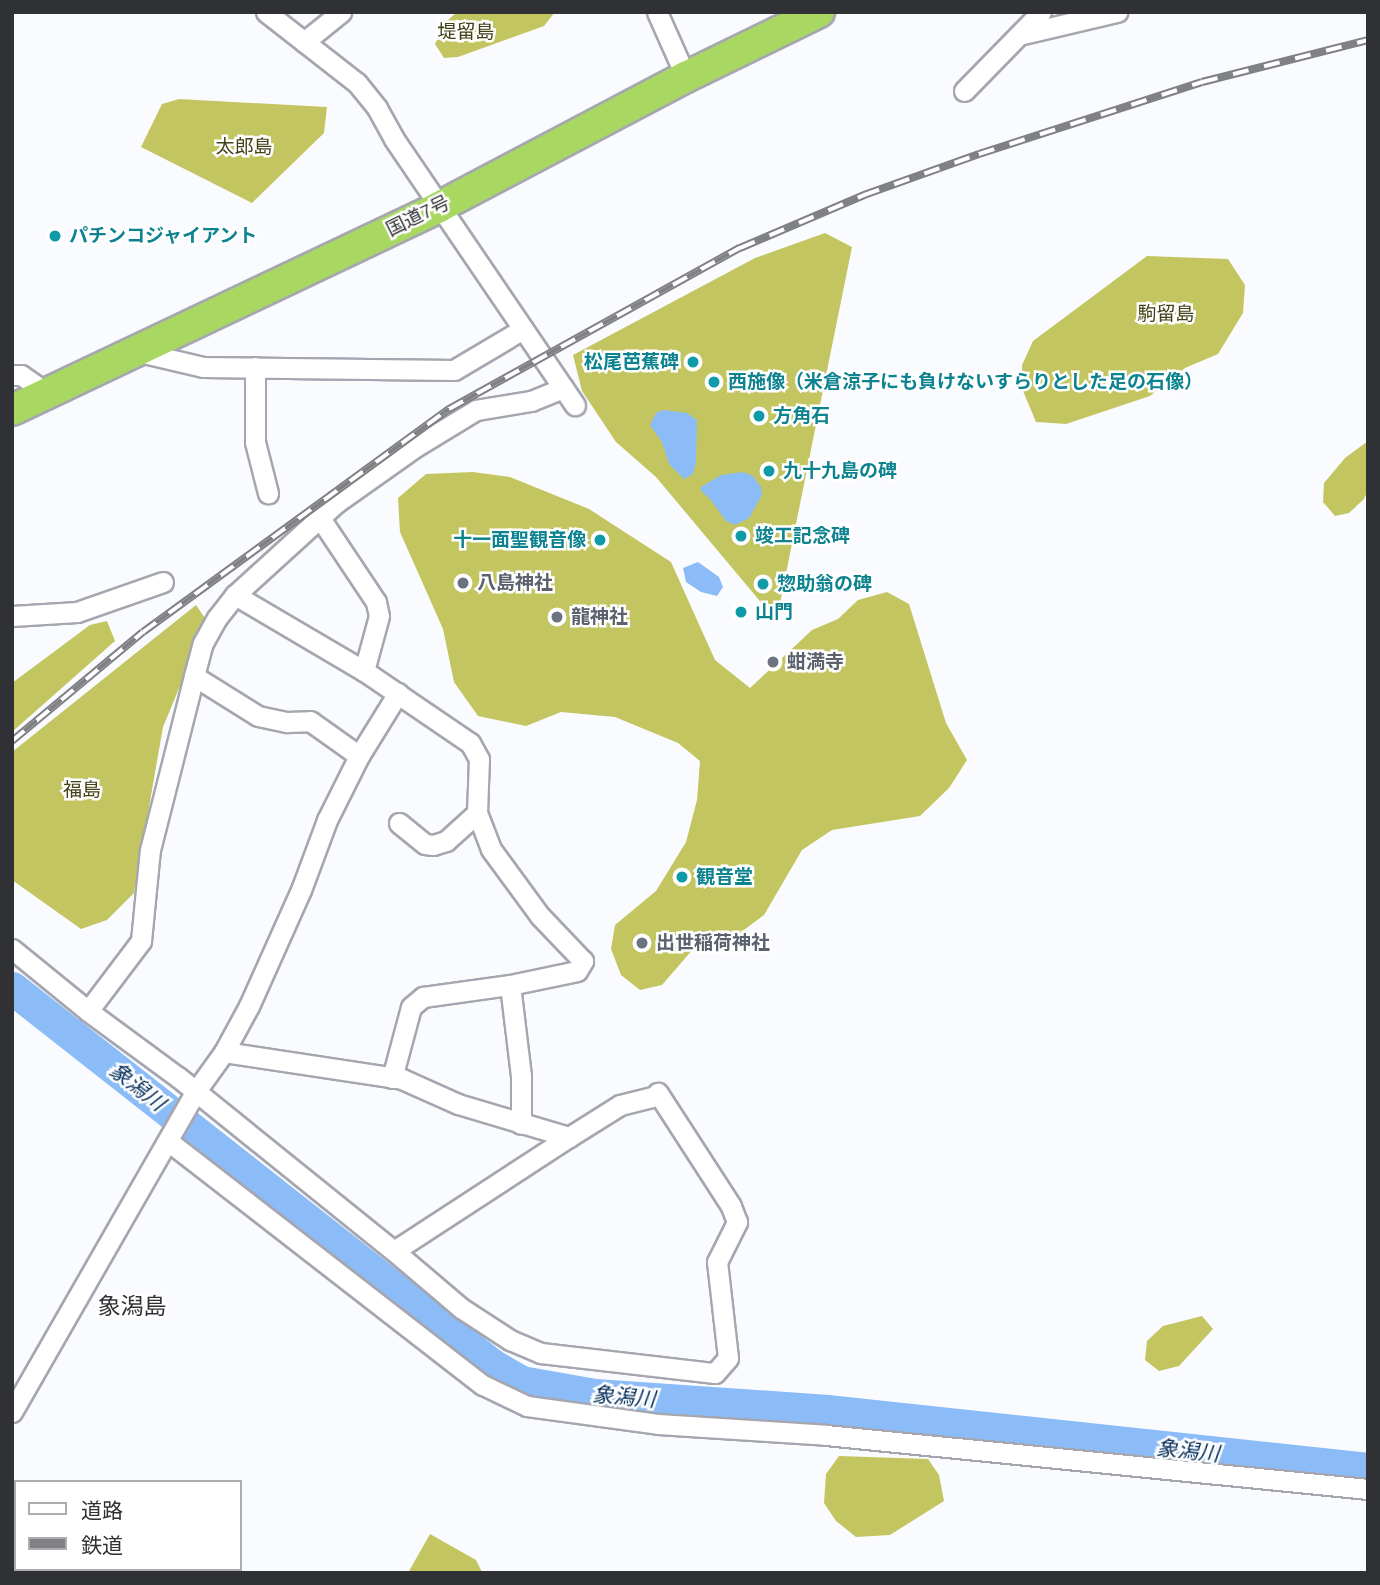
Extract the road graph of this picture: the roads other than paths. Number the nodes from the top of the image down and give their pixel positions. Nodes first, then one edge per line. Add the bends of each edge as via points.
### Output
1 (266, 12) edge
2 (341, 12) edge
3 (657, 12) edge
4 (819, 12) edge
5 (1041, 12) edge
6 (1117, 12) edge
7 (1023, 34) junction
8 (304, 42) junction
9 (686, 77) junction
10 (964, 91) dead end
11 (439, 207) junction
12 (523, 329) junction
13 (134, 351) junction
14 (255, 367) junction
15 (12, 374) edge
16 (47, 393) junction
17 (12, 411) edge
18 (268, 493) dead end
19 (320, 518) junction
20 (163, 582) dead end
21 (235, 595) junction
22 (12, 616) edge
23 (365, 671) junction
24 (194, 676) junction
25 (398, 693) junction
26 (359, 756) junction
27 (477, 813) junction
28 (400, 823) dead end
29 (12, 949) edge
30 (509, 985) junction
31 (88, 1012) junction
32 (224, 1052) junction
33 (392, 1078) junction
34 (196, 1092) junction
35 (521, 1124) junction
36 (569, 1137) junction
37 (168, 1140) junction
38 (394, 1251) junction
39 (12, 1412) edge
40 (1368, 1489) edge

1 - 8 street
2 - 8 street
3 - 9 street
4 - 9 highway, 国道7号
5 - 7 street
6 - 7 street
7 - 10 street
8 - 11 street via 357,83
9 - 11 highway, 国道7号
11 - 12 street
11 - 13 highway, 国道7号
12 - 14 street via 454,370
12 - 19 street via 569,397 476,410 415,447
13 - 14 street via 202,367
13 - 16 highway, 国道7号
14 - 18 street via 255,442
15 - 16 street
16 - 17 highway, 国道7号
19 - 21 street
19 - 23 street via 376,602 379,616
20 - 22 street via 77,612
21 - 23 street
21 - 24 street via 203,643
23 - 25 street
24 - 26 street via 258,716 310,721
24 - 31 street via 150,850 141,941
25 - 26 street
25 - 27 street via 470,743 480,759
26 - 32 street via 327,820 249,1006
27 - 28 street via 446,841 433,845 425,844
27 - 30 street via 491,849 540,916 583,961 577,971
29 - 31 street
30 - 33 street via 423,997 411,1007
30 - 35 street via 521,1076
31 - 34 street
32 - 33 street
32 - 34 street
33 - 35 street
34 - 37 street
34 - 38 street
35 - 36 street
36 - 38 street
36 - 38 street via 620,1105 655,1095 731,1206 737,1222 717,1262 727,1358 715,1373 541,1353 510,1340 461,1308
37 - 39 street
37 - 40 street via 483,1385 527,1406 659,1423 826,1435

